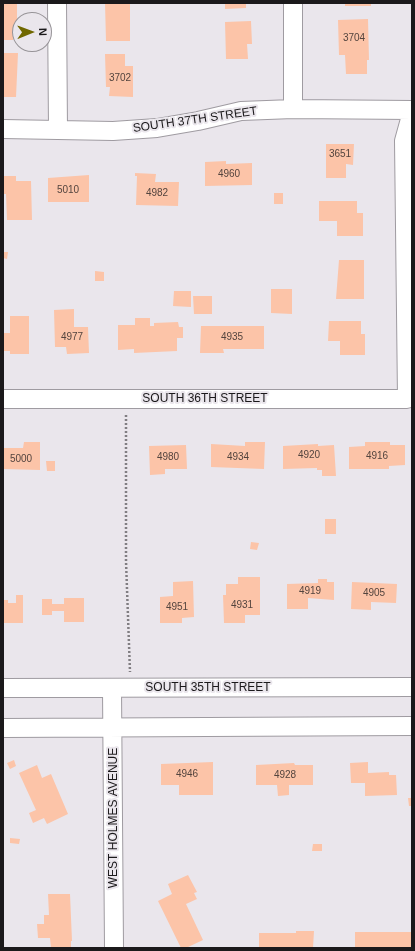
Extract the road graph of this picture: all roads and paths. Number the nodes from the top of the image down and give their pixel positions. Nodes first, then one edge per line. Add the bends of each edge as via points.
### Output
1 (57, 3) edge
2 (293, 3) edge
3 (293, 109) junction
4 (412, 111) edge
5 (3, 129) edge
6 (58, 130) junction
7 (3, 399) edge
8 (125, 399) junction
9 (130, 674) dead end
10 (412, 687) edge
11 (3, 688) edge
12 (112, 689) junction
13 (412, 726) edge
14 (3, 728) edge
15 (114, 728) junction
16 (114, 948) edge

1 - 6 street
2 - 3 street
3 - 4 street, SOUTH 37TH STREET
3 - 6 street, SOUTH 37TH STREET via 241,111 157,128 113,131
4 - 8 street, SOUTH 36TH STREET via 404,141 407,399
5 - 6 street, SOUTH 37TH STREET
7 - 8 street, SOUTH 36TH STREET
8 - 9 path
10 - 12 street, SOUTH 35TH STREET
11 - 12 street, SOUTH 35TH STREET
12 - 15 street, WEST HOLMES AVENUE
13 - 15 street
14 - 15 street
15 - 16 street, WEST HOLMES AVENUE

